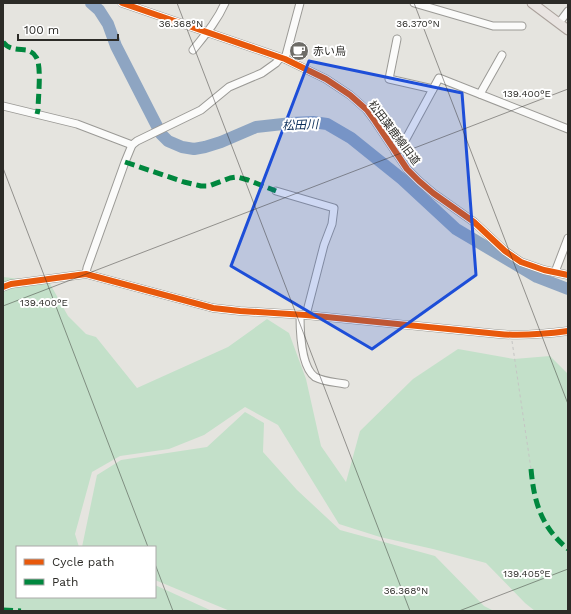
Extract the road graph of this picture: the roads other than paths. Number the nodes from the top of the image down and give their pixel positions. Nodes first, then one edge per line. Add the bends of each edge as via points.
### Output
1 (122, 3) edge
2 (225, 3) edge
3 (300, 3) edge
4 (414, 3) edge
5 (532, 3) edge
6 (568, 11) edge
7 (559, 23) junction
8 (522, 26) dead end
9 (568, 30) edge
10 (207, 32) junction
11 (397, 39) dead end
12 (193, 50) dead end
13 (502, 55) dead end
14 (283, 59) junction
15 (433, 89) junction
16 (480, 94) junction
17 (3, 106) edge
18 (568, 129) edge
19 (132, 145) junction
20 (395, 152) junction
21 (276, 191) dead end
22 (568, 238) edge
23 (555, 272) junction
24 (86, 274) junction
25 (568, 275) edge
26 (3, 287) edge
27 (303, 315) junction
28 (568, 331) edge
29 (345, 384) dead end

1 - 10 street, 松田葉鹿線旧道
2 - 10 street
3 - 14 street
4 - 8 street via 494,26
5 - 7 main road
6 - 7 street
7 - 9 main road
10 - 12 street
10 - 14 street, 松田葉鹿線旧道
11 - 15 street via 389,79
13 - 16 street
14 - 19 street via 262,73 229,87 201,110
14 - 20 street, 松田葉鹿線旧道 via 326,79 350,95 371,115
15 - 16 street via 439,78
15 - 20 street via 401,148
16 - 18 street
17 - 19 street via 77,124
19 - 24 street
20 - 23 street, 松田葉鹿線旧道 via 419,181 474,222 505,251 521,262
21 - 27 street via 334,208 332,224
22 - 23 street
23 - 25 street, 松田葉鹿線旧道
24 - 26 street
24 - 27 street via 213,308
27 - 28 street via 511,335
27 - 29 street via 301,343 311,372 326,381

